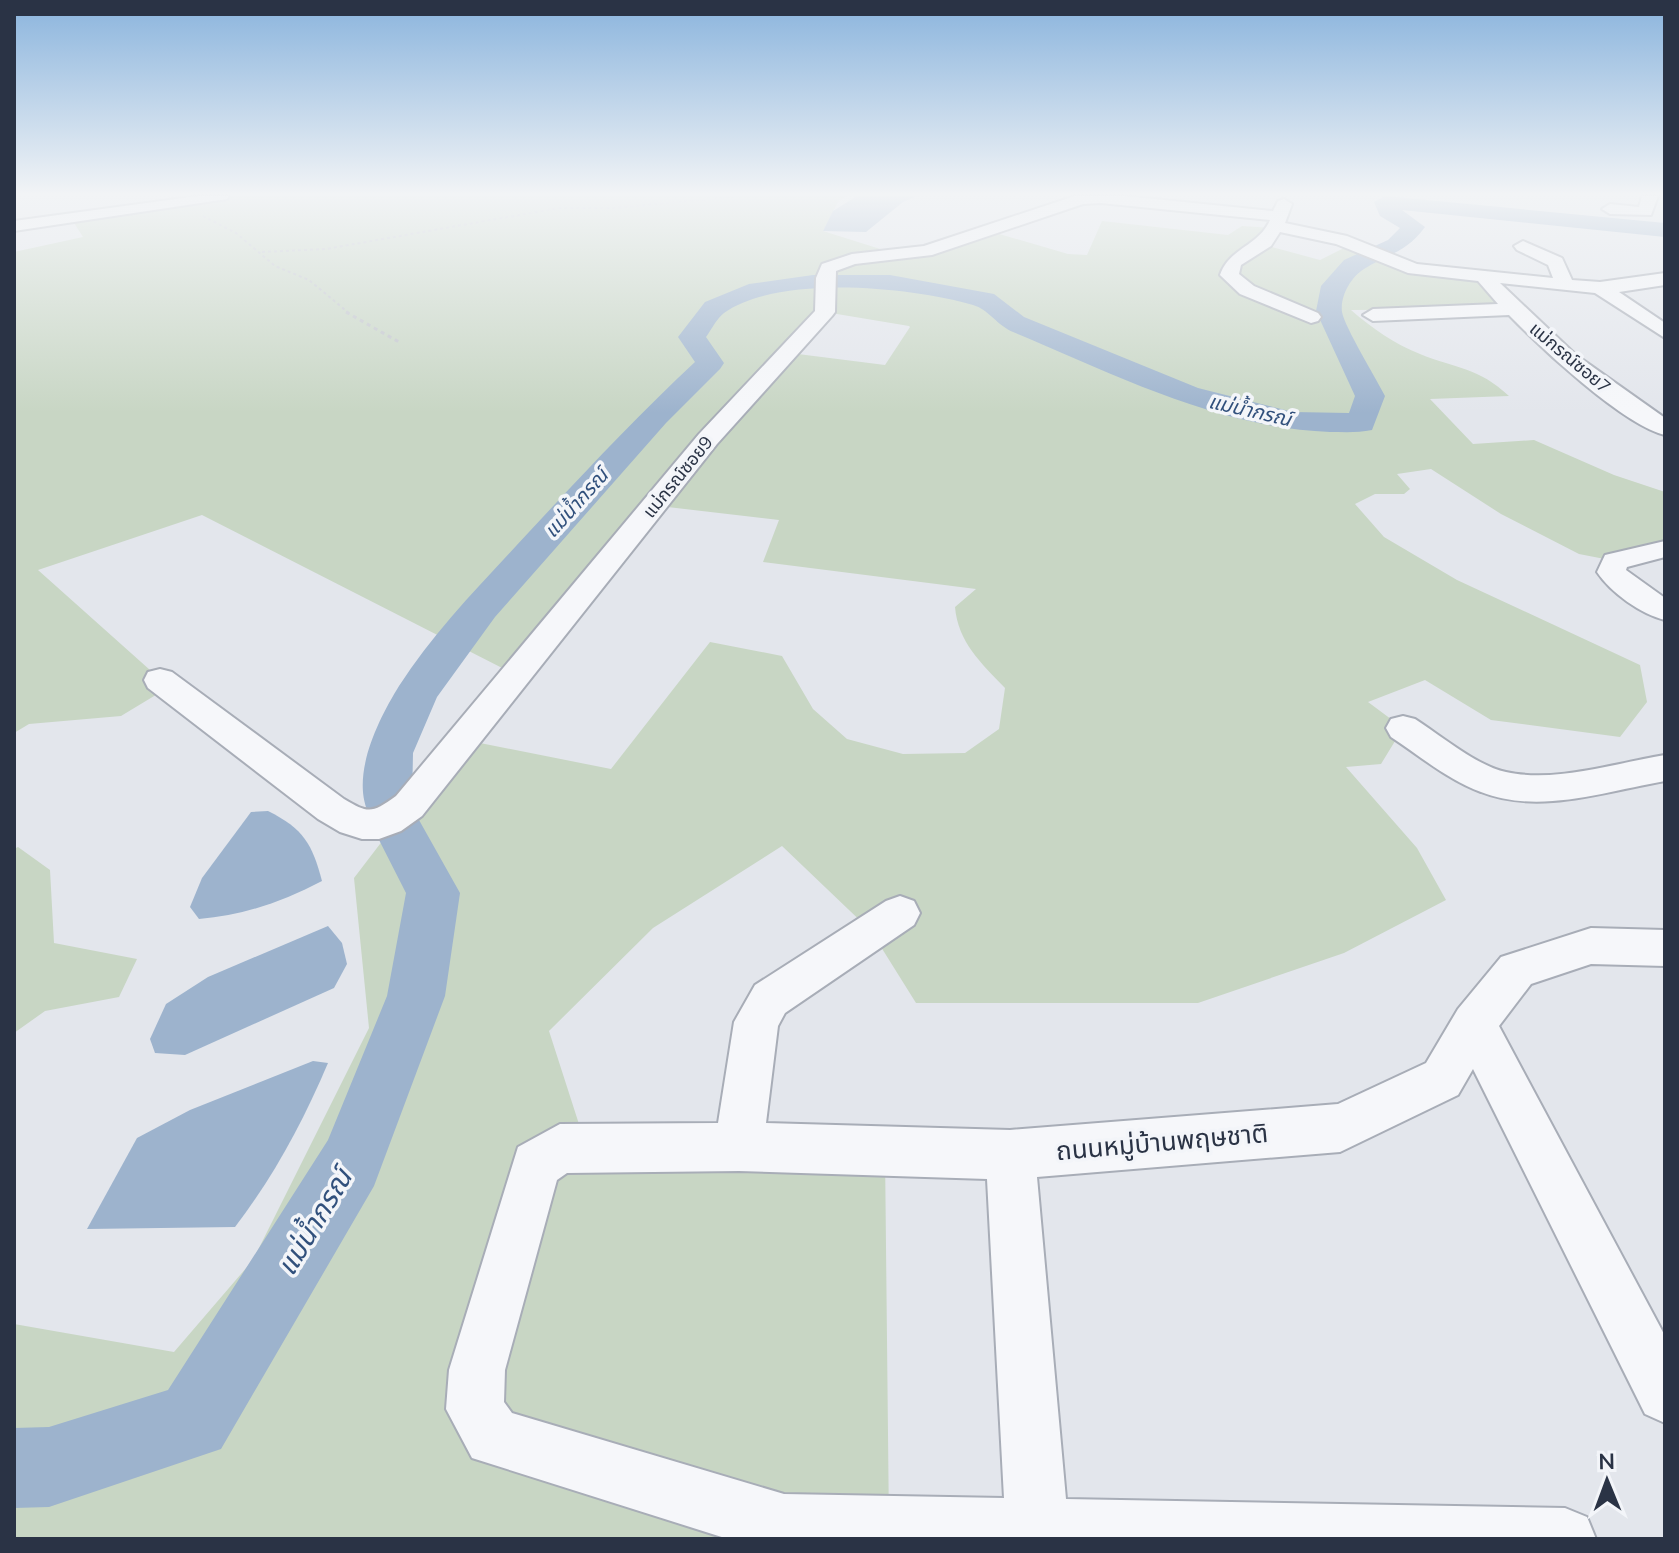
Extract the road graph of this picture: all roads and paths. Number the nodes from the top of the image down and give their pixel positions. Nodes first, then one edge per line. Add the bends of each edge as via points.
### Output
1 (281, 268) edge
2 (828, 268) edge
3 (1231, 268) edge
4 (1413, 268) edge
5 (1559, 268) edge
6 (1484, 277) junction
7 (1665, 279) edge
8 (1565, 284) junction
9 (1600, 288) junction
10 (1514, 309) junction
11 (1373, 315) dead end
12 (1311, 317) dead end
13 (1665, 332) edge
14 (399, 342) dead end
15 (1665, 428) edge
16 (1665, 549) edge
17 (1665, 611) edge
18 (160, 680) dead end
19 (1403, 728) dead end
20 (1665, 768) edge
21 (900, 913) dead end
22 (1665, 948) edge
23 (1474, 1024) junction
24 (739, 1147) junction
25 (1010, 1155) junction
26 (1665, 1394) edge
27 (1037, 1534) edge
28 (1565, 1539) edge

1 - 14 path via 309,280 343,310
2 - 18 street, แม่กรณ์ซอย9 via 823,278 825,312 708,439 409,806 385,825 358,826 344,818
3 - 12 street via 1229,275 1247,290
4 - 6 street
5 - 8 street
6 - 8 street
6 - 10 street, แม่กรณ์ซอย7
7 - 9 street
8 - 9 street
9 - 13 street
10 - 11 street
10 - 15 street, แม่กรณ์ซอย7 via 1626,405
16 - 17 street via 1615,561 1611,572
19 - 20 street via 1503,786
21 - 24 street via 770,999 756,1022
22 - 23 street, ถนนหมู่บ้านพฤษชาติ via 1591,946 1516,970
23 - 25 street, ถนนหมู่บ้านพฤษชาติ via 1442,1079 1340,1128
23 - 26 street
24 - 25 street, ถนนหมู่บ้านพฤษชาติ
24 - 27 street, ถนนหมู่บ้านพฤษชาติ via 560,1149 536,1165 477,1370 475,1409 493,1437 784,1525
25 - 27 street
27 - 28 street, ถนนหมู่บ้านพฤษชาติ

